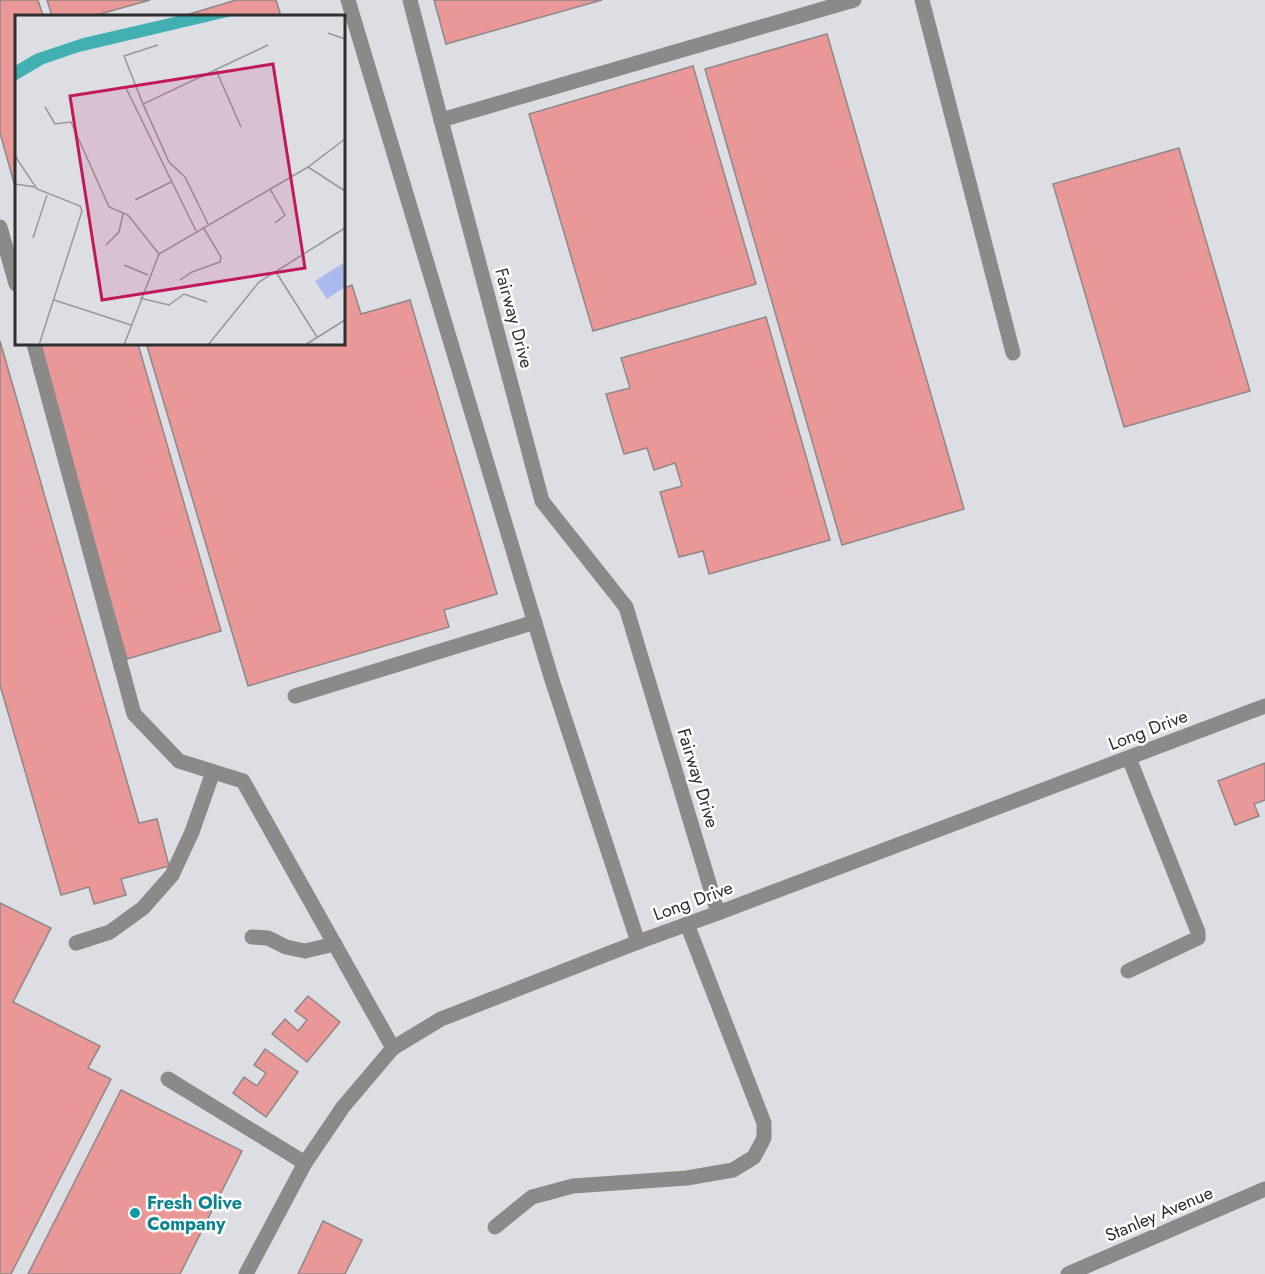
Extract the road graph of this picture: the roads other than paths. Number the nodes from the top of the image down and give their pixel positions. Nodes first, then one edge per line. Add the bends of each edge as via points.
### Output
1 (348, 0) edge
2 (410, 0) edge
3 (854, 0) edge
4 (921, 0) edge
5 (441, 120) junction
6 (0, 227) edge
7 (15, 280) edge
8 (34, 345) edge
9 (1013, 354) dead end
10 (535, 622) junction
11 (295, 696) dead end
12 (1265, 706) edge
13 (1129, 758) junction
14 (213, 772) junction
15 (718, 913) junction
16 (687, 924) junction
17 (252, 937) dead end
18 (638, 942) junction
19 (76, 943) dead end
20 (334, 944) junction
21 (1128, 971) dead end
22 (393, 1048) junction
23 (168, 1079) dead end
24 (305, 1163) junction
25 (1265, 1189) edge
26 (495, 1227) dead end
27 (1085, 1271) edge
28 (246, 1274) edge
29 (1068, 1274) edge

1 - 10 street
2 - 5 street, Fairway Drive
3 - 5 street
4 - 9 street
5 - 15 street, Fairway Drive via 543,501 626,607
6 - 7 street
8 - 14 street via 134,714 179,761
10 - 11 street
10 - 18 street
12 - 13 street, Long Drive
13 - 15 street, Long Drive
13 - 21 street via 1198,932 1197,938
14 - 19 street via 172,875 143,908 110,932
14 - 20 street via 243,781
15 - 16 street, Long Drive
16 - 18 street, Long Drive
16 - 26 street via 764,1123 764,1138 754,1157 733,1170 687,1178 573,1186 532,1197
17 - 20 street via 268,938 305,951
18 - 22 street, Long Drive via 441,1019
20 - 22 street
22 - 24 street, Long Drive via 343,1107
23 - 24 street
24 - 28 street, Long Drive
25 - 27 street, Stanley Avenue
27 - 29 street, Stanley Avenue

